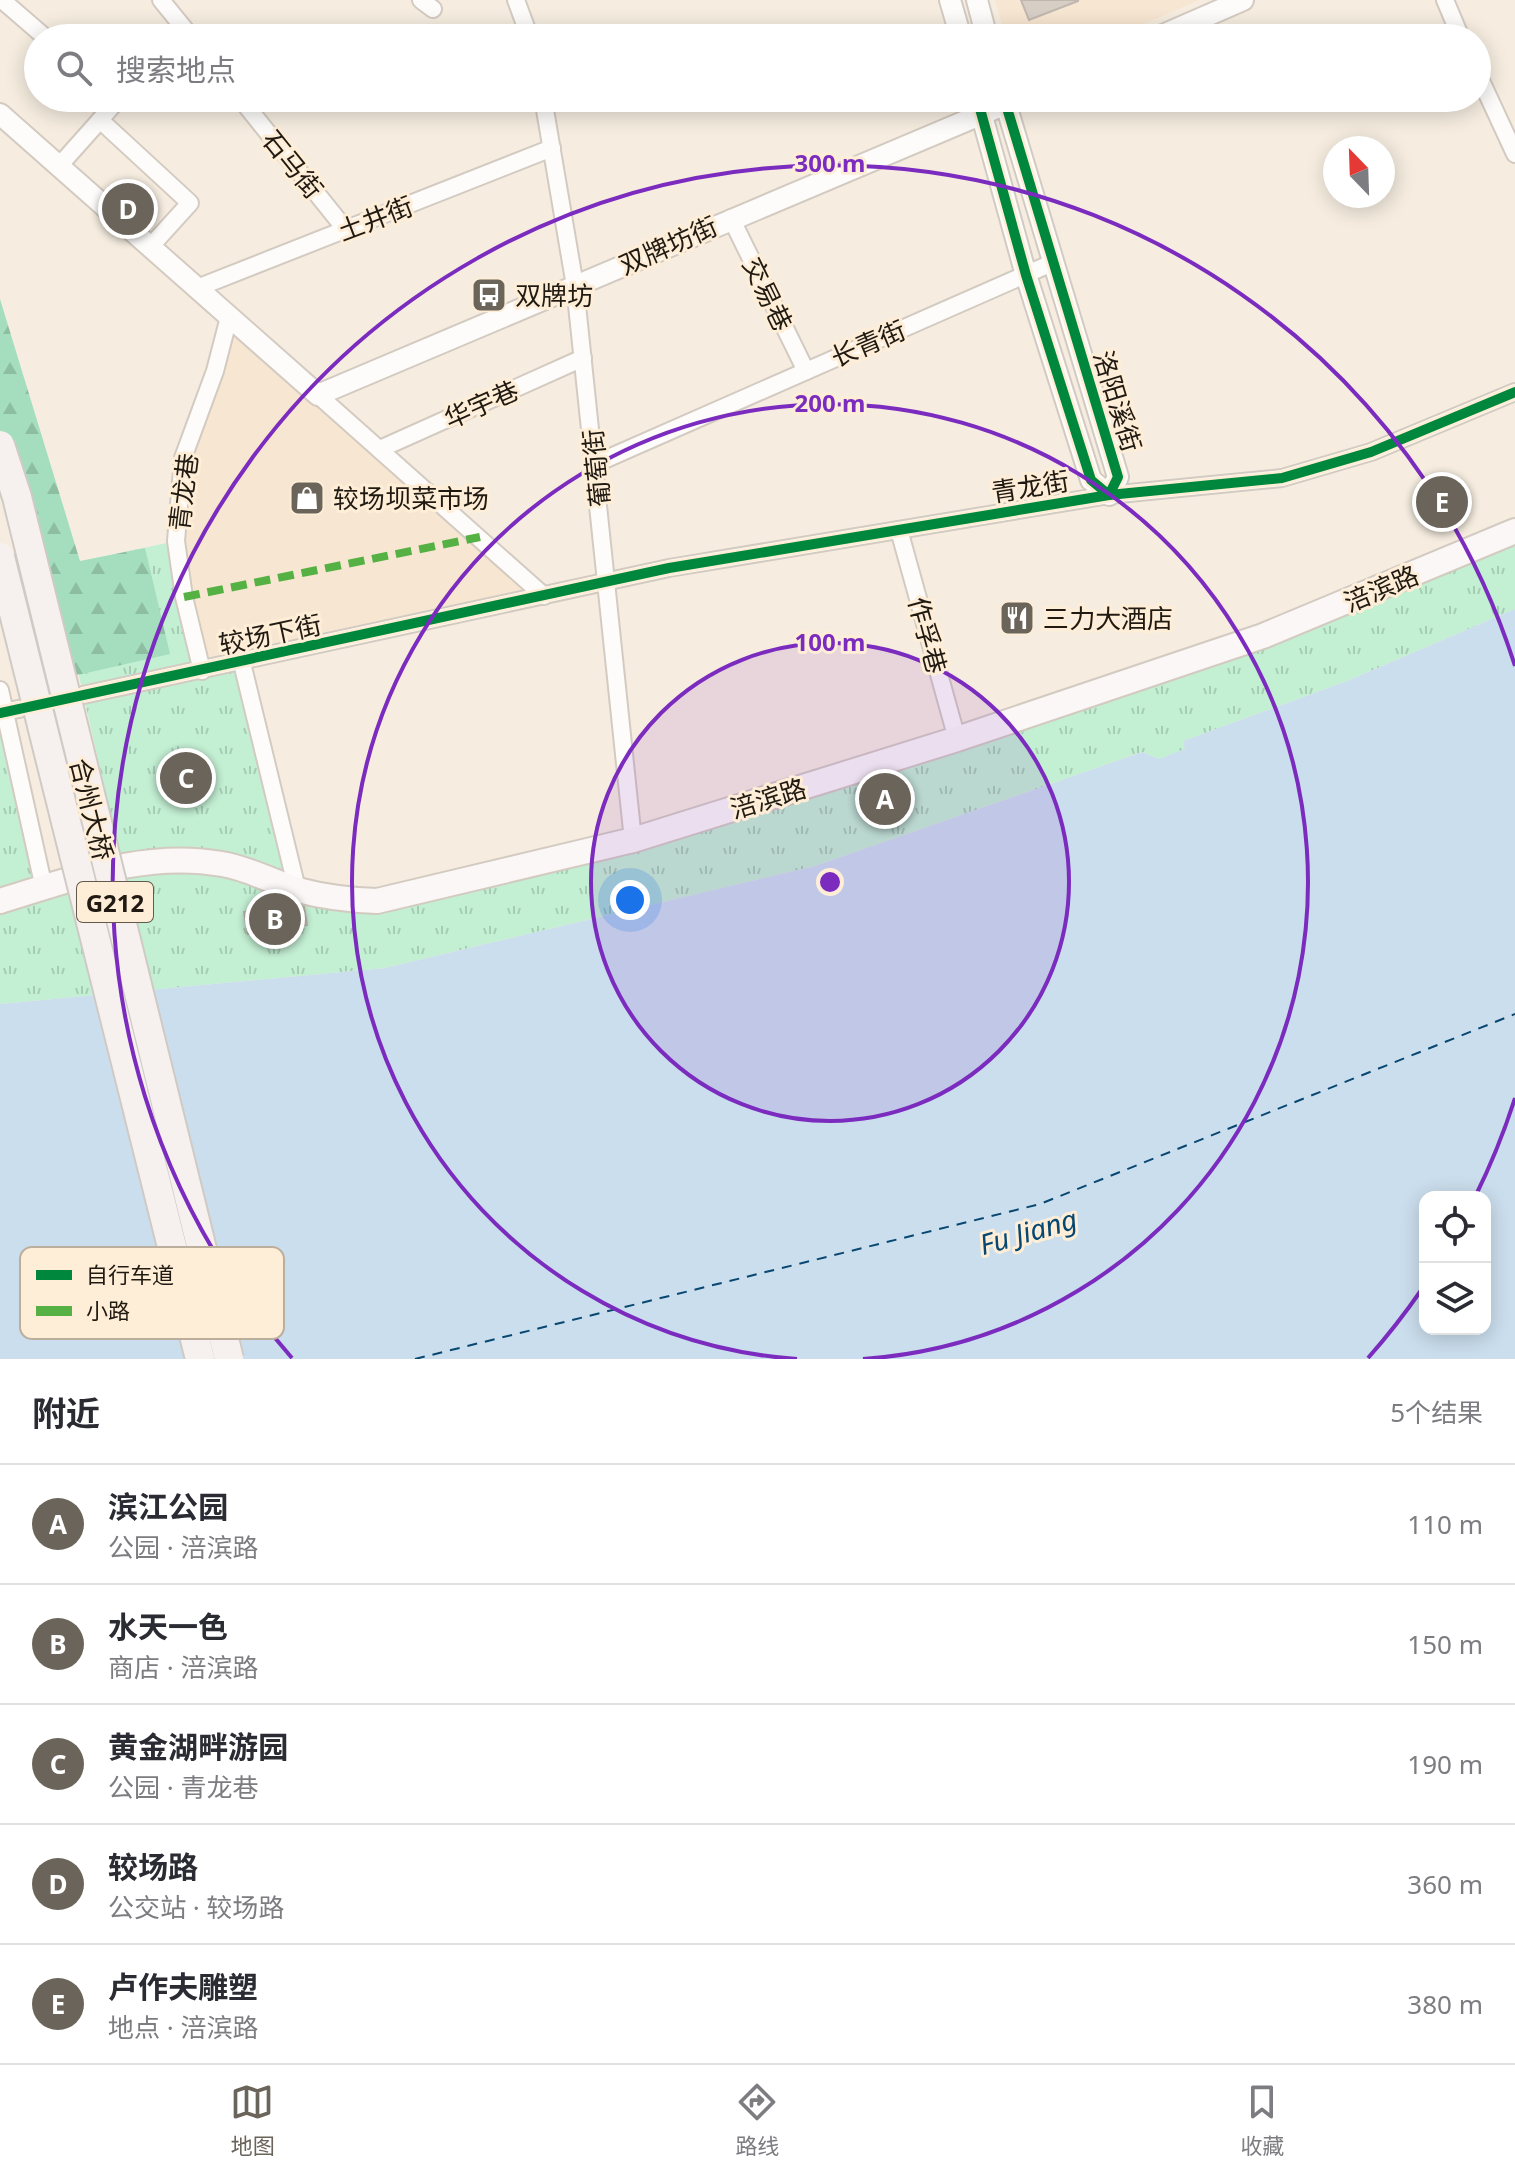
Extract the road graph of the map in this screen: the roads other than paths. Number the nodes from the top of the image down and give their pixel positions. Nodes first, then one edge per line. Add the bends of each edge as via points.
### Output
1 (2, 0) edge
2 (161, 0) edge
3 (516, 0) edge
4 (950, 0) edge
5 (977, 0) edge
6 (1243, 0) edge
7 (1445, 0) edge
8 (30, 24) edge
9 (181, 24) edge
10 (525, 24) edge
11 (957, 24) edge
12 (983, 24) edge
13 (1188, 24) edge
14 (1455, 24) edge
15 (1491, 102) edge
16 (107, 112) edge
17 (251, 112) edge
18 (546, 112) edge
19 (967, 112) edge
20 (982, 112) edge
21 (1012, 112) edge
22 (0, 114) edge
23 (100, 120) junction
24 (552, 148) junction
25 (1515, 154) edge
26 (59, 166) junction
27 (731, 218) junction
28 (346, 230) junction
29 (150, 247) junction
30 (1052, 263) junction
31 (1026, 275) junction
32 (575, 286) junction
33 (197, 288) junction
34 (229, 317) junction
35 (583, 358) junction
36 (806, 371) junction
37 (1515, 392) edge
38 (318, 395) junction
39 (0, 445) edge
40 (380, 449) junction
41 (597, 463) junction
42 (1109, 495) junction
43 (899, 530) junction
44 (1515, 531) edge
45 (0, 557) edge
46 (605, 582) junction
47 (544, 596) junction
48 (242, 663) junction
49 (202, 671) junction
50 (0, 690) edge
51 (2, 712) edge
52 (957, 739) junction
53 (633, 840) junction
54 (44, 888) junction
55 (297, 889) junction
56 (0, 901) edge
57 (172, 1247) edge
58 (201, 1247) edge
59 (195, 1339) edge
60 (224, 1339) edge
61 (200, 1359) edge
62 (229, 1359) edge

1 - 8 street
2 - 9 street
3 - 10 street
4 - 11 street
5 - 12 street
6 - 13 street
7 - 14 street
15 - 25 street
16 - 23 street
17 - 28 street, 石马街
18 - 24 street, 葡萄街
19 - 27 street, 双牌坊街
20 - 31 street, 洛阳溪街
21 - 30 street, 洛阳溪街
22 - 26 street
23 - 26 street
23 - 29 street via 190,203
24 - 28 street, 土井街
24 - 32 street, 葡萄街
26 - 29 street
27 - 32 street, 双牌坊街
27 - 36 street, 交易巷
28 - 33 street, 土井街
29 - 33 street
30 - 31 street, 长青街
30 - 42 street, 洛阳溪街 via 1118,477
31 - 36 street, 长青街
31 - 42 street, 洛阳溪街 via 1091,480
32 - 35 street, 葡萄街
32 - 38 street, 双牌坊街
33 - 34 street
34 - 38 street
34 - 49 street, 青龙巷 via 183,458 176,541
35 - 40 street, 华宇巷
35 - 41 street, 葡萄街
36 - 41 street, 长青街
37 - 42 street, 青龙街 via 1371,452 1282,478
38 - 40 street
39 - 58 highway, 合州大桥 / G212, bridge
40 - 47 street
41 - 46 street, 葡萄街
42 - 43 street, 青龙街
43 - 46 street, 青龙街
43 - 52 street, 作孚巷
44 - 52 main road, 涪滨路 via 1263,636
45 - 57 highway, 合州大桥 / G212, bridge
46 - 47 street, 青龙街
46 - 53 street, 葡萄街
47 - 48 street, 较场下街
48 - 49 street, 较场下街
48 - 55 street
49 - 51 street, 较场下街
50 - 51 street
51 - 54 street
52 - 53 main road, 涪滨路
53 - 55 main road, 涪滨路 via 377,901
54 - 55 main road, 涪滨路 via 122,864 164,859 224,864
54 - 56 main road, 涪滨路
59 - 61 highway, 合州大桥 / G212, bridge
60 - 62 highway, 合州大桥 / G212, bridge

